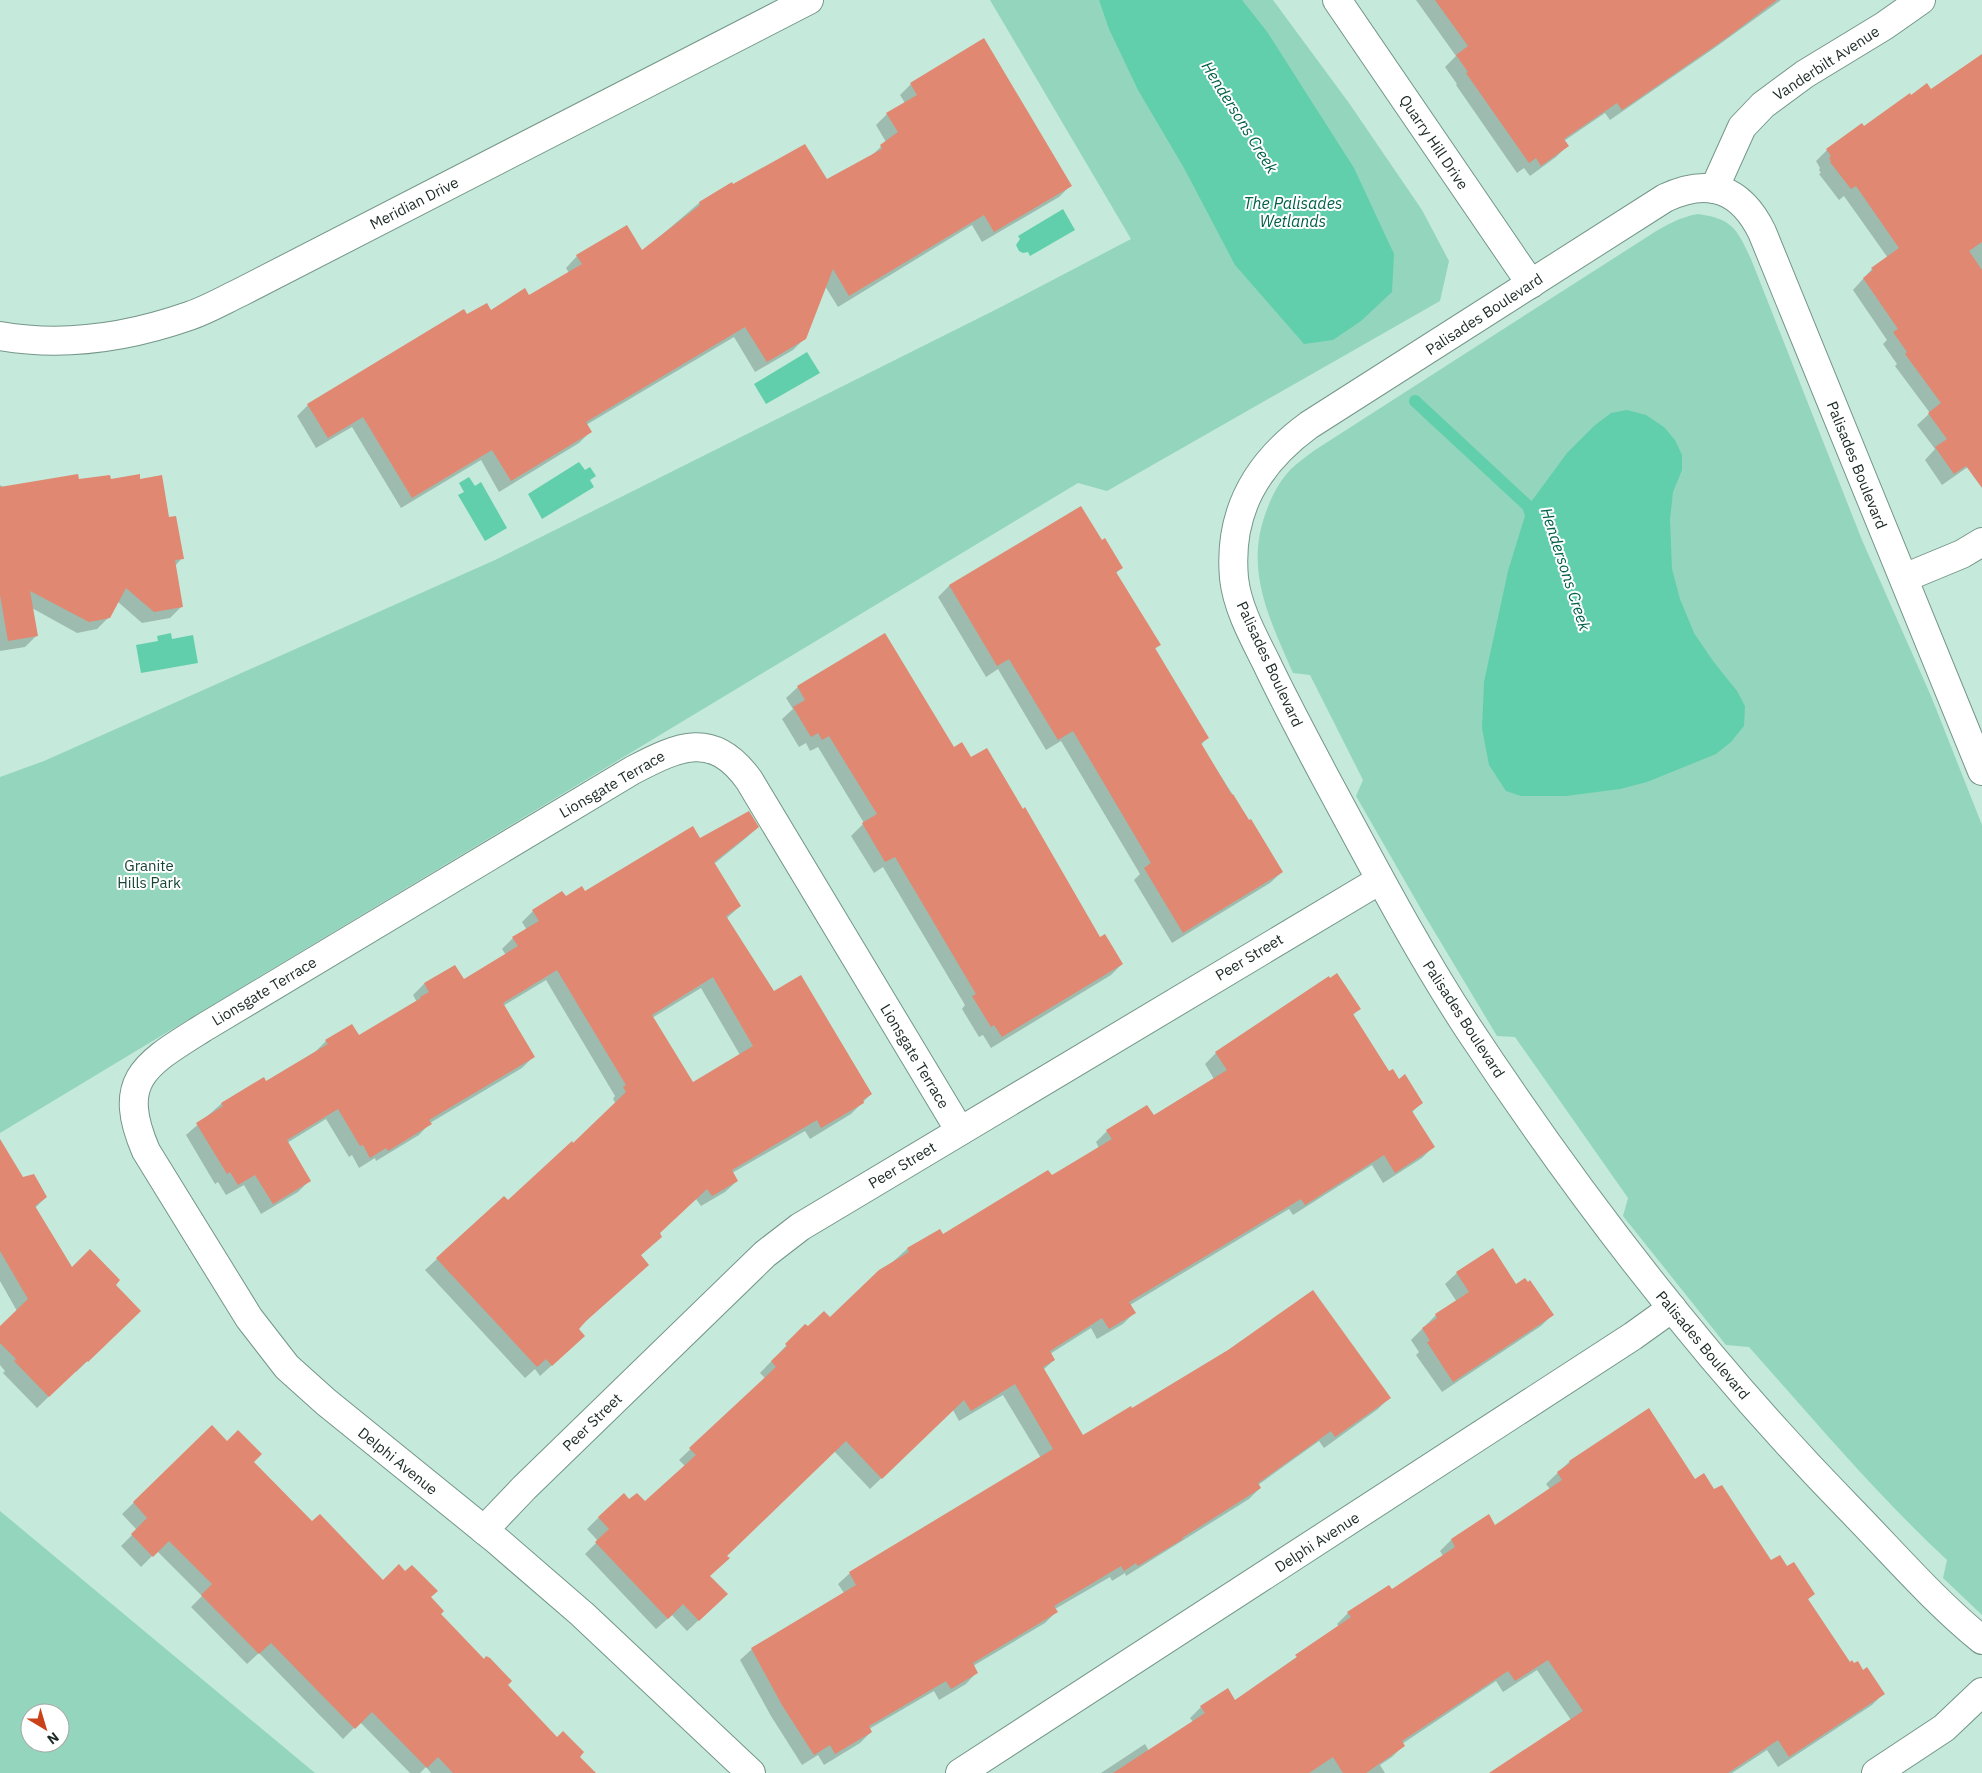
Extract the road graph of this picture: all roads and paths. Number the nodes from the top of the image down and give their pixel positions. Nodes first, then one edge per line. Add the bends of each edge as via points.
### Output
1 (1337, 0) edge
2 (1921, 0) edge
3 (797, 3) edge
4 (1714, 189) junction
5 (1531, 284) junction
6 (0, 336) edge
7 (1982, 542) edge
8 (1904, 578) junction
9 (1982, 771) edge
10 (1380, 880) junction
11 (135, 1087) joint
12 (960, 1131) junction
13 (1672, 1308) junction
14 (484, 1530) junction
15 (1982, 1640) edge
16 (1982, 1692) edge
17 (750, 1773) edge
18 (960, 1773) edge
19 (1876, 1773) edge

1 - 5 street, Quarry Hill Drive
2 - 4 street, Vanderbilt Avenue via 1804,74 1763,105 1742,127
3 - 6 street, Meridian Drive via 191,315 111,337 64,340
4 - 5 street, Palisades Boulevard via 1693,187 1666,198
4 - 8 street, Palisades Boulevard via 1734,196 1746,206 1762,232
5 - 10 street, Palisades Boulevard via 1293,437 1256,477 1237,527 1235,583 1245,617 1291,713
7 - 8 street via 1962,554
8 - 9 street, Palisades Boulevard
10 - 12 street, Peer Street
10 - 13 street, Palisades Boulevard via 1467,1027 1568,1173
11 - 12 street, Lionsgate Terrace via 155,1061 175,1045 633,770 686,746 712,749 722,754 749,780
11 - 14 street, Delphi Avenue via 134,1113 146,1151 249,1318 287,1367
12 - 14 street, Peer Street via 808,1222 764,1254
13 - 15 street, Palisades Boulevard via 1802,1459
13 - 18 street, Delphi Avenue via 1617,1347
14 - 17 street, Delphi Avenue via 582,1614
16 - 19 street via 1944,1728

